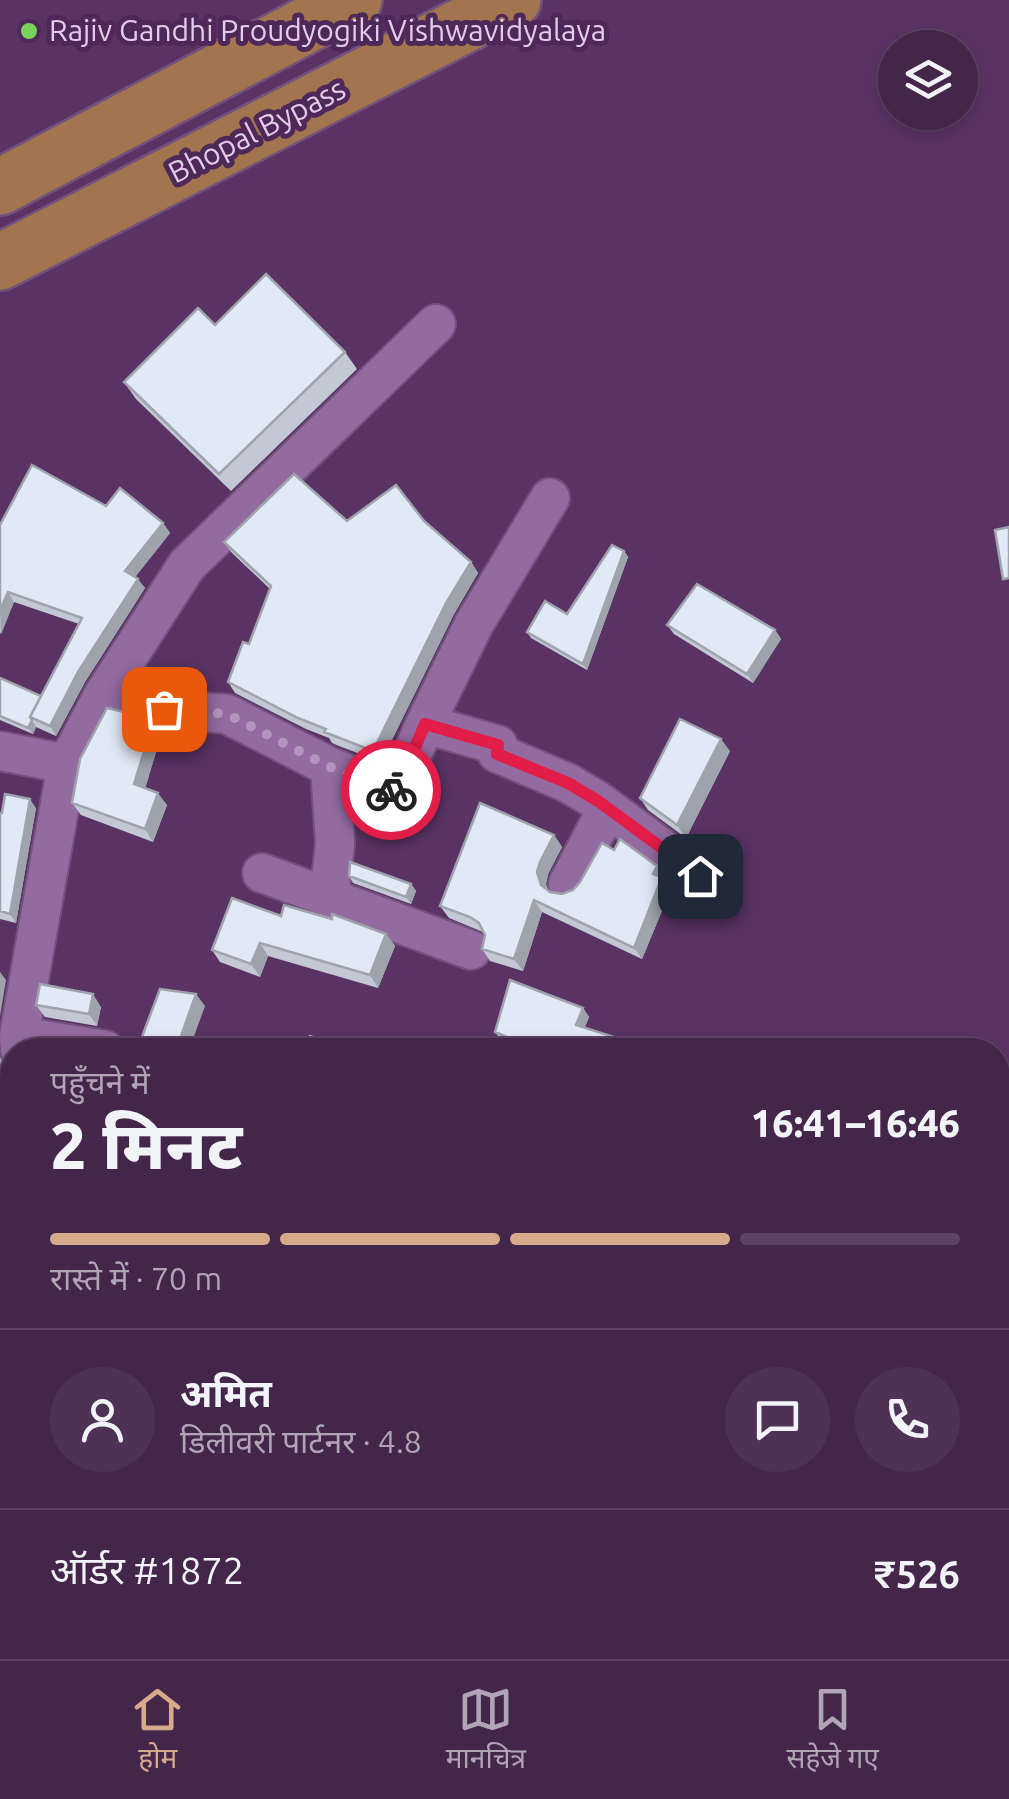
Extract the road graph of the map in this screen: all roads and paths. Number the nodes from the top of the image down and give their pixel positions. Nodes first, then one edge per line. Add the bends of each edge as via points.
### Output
1 (354, 0) edge
2 (513, 0) edge
3 (431, 18) edge
4 (0, 187) edge
5 (0, 262) edge
6 (436, 324) dead end
7 (550, 498) dead end
8 (104, 694) junction
9 (425, 724) junction
10 (0, 751) edge
11 (67, 764) junction
12 (330, 767) junction
13 (607, 809) junction
14 (262, 873) dead end
15 (700, 876) dead end
16 (568, 884) dead end
17 (329, 897) junction
18 (471, 950) dead end
19 (16, 958) edge
20 (20, 1038) edge

1 - 4 main road
2 - 3 main road, Bhopal Bypass
3 - 5 main road, Bhopal Bypass
6 - 8 street via 186,566
7 - 9 street via 474,624
8 - 11 street
8 - 12 street via 164,709 227,714
9 - 12 street via 396,792
9 - 13 street via 498,745 497,754 568,783
10 - 11 street
11 - 19 street
12 - 17 street
13 - 15 street
13 - 16 street
14 - 17 street
17 - 18 street
19 - 20 street

